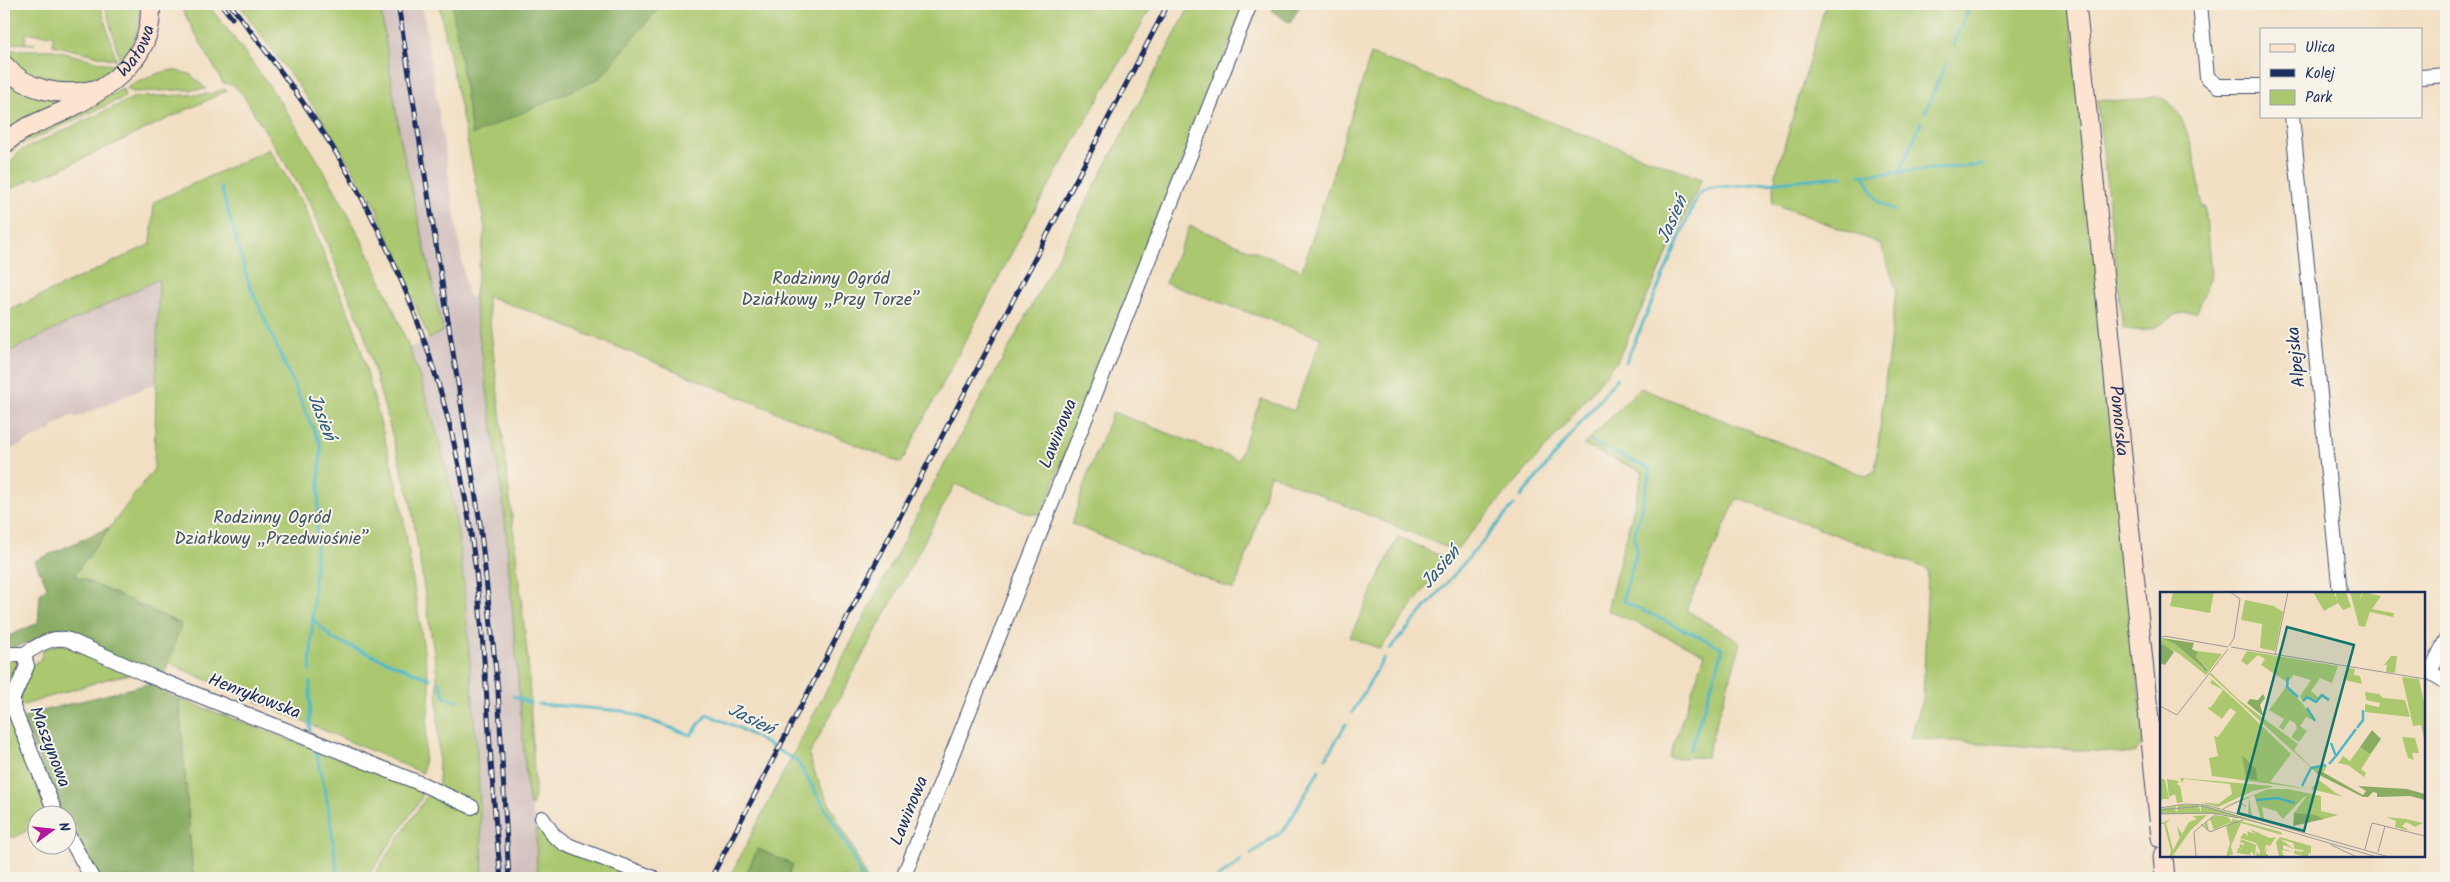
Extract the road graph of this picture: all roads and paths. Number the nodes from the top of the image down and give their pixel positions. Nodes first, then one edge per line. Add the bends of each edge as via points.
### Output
1 (150, 4) edge
2 (1250, 4) edge
3 (2076, 4) edge
4 (2200, 4) edge
5 (4, 65) edge
6 (2446, 75) edge
7 (2422, 77) edge
8 (2260, 86) edge
9 (102, 88) junction
10 (2292, 118) edge
11 (4, 144) edge
12 (2340, 592) edge
13 (2446, 640) edge
14 (4, 654) edge
15 (24, 654) junction
16 (2446, 682) edge
17 (52, 804) edge
18 (472, 807) dead end
19 (542, 818) dead end
20 (2160, 828) edge
21 (78, 853) edge
22 (2163, 857) edge
23 (92, 878) edge
24 (654, 878) edge
25 (903, 878) edge
26 (2165, 878) edge

1 - 9 street, Wałowa via 148,31 138,55 120,77
2 - 25 street, Lawinowa
3 - 20 street, Pomorska
4 - 8 street via 2207,77 2218,86
5 - 9 street via 23,81 47,91 79,92
6 - 7 street
9 - 11 street, Wałowa via 70,108 19,132
10 - 12 street, Alpejska
13 - 16 street via 2430,672
14 - 15 street
15 - 17 street, Maszynowa via 27,666 13,707
15 - 18 street, Henrykowska via 45,641 69,640
19 - 24 street via 554,836 565,844
21 - 23 street
22 - 26 street

